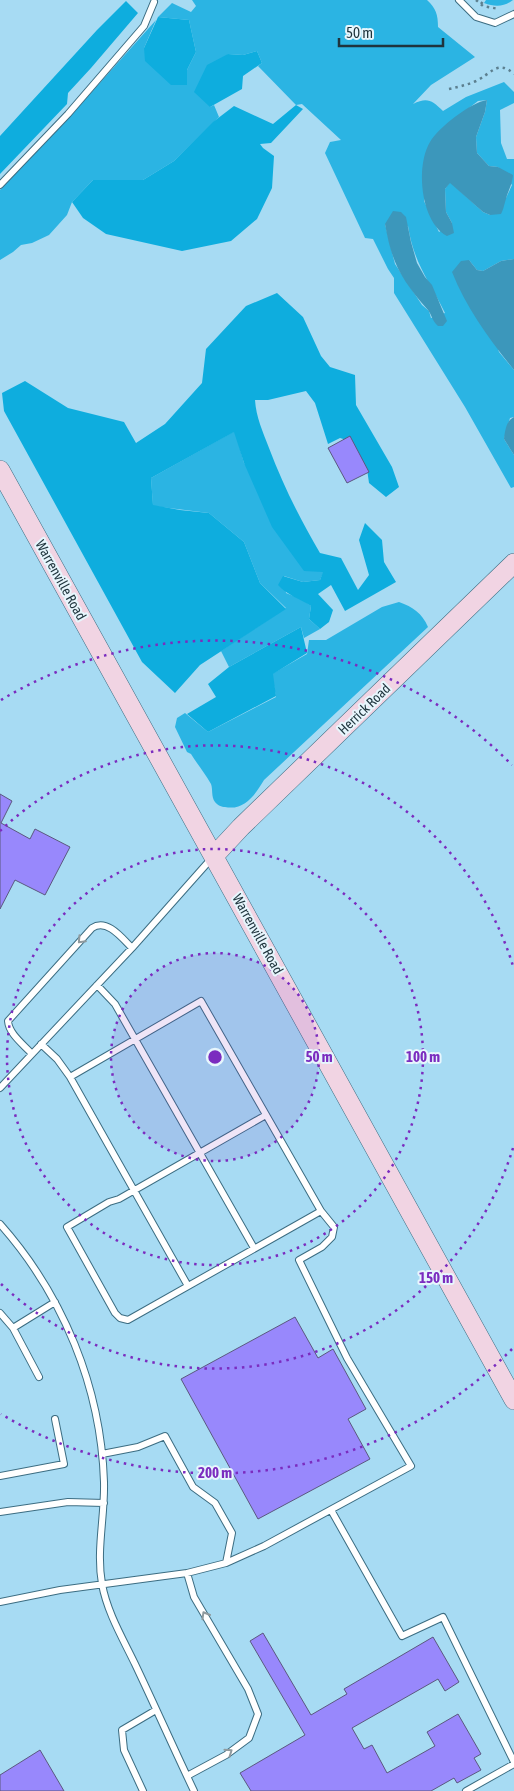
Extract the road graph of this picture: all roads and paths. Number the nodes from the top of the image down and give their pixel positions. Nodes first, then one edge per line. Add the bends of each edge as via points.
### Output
1 (459, 0) edge
2 (476, 0) edge
3 (484, 0) edge
4 (154, 2) dead end
5 (481, 4) junction
6 (506, 8) dead end
7 (514, 14) edge
8 (514, 74) edge
9 (449, 89) dead end
10 (0, 185) edge
11 (0, 470) edge
12 (514, 564) edge
13 (214, 856) junction
14 (132, 948) junction
15 (97, 985) junction
16 (135, 1039) junction
17 (41, 1044) junction
18 (32, 1054) junction
19 (70, 1077) junction
20 (0, 1088) edge
21 (266, 1115) junction
22 (200, 1153) junction
23 (134, 1190) junction
24 (321, 1211) junction
25 (0, 1224) edge
26 (254, 1248) junction
27 (188, 1286) junction
28 (55, 1302) junction
29 (0, 1313) edge
30 (13, 1328) junction
31 (39, 1377) dead end
32 (514, 1400) edge
33 (55, 1419) dead end
34 (102, 1454) junction
35 (0, 1476) edge
36 (104, 1503) junction
37 (331, 1510) junction
38 (0, 1512) edge
39 (226, 1562) junction
40 (187, 1573) junction
41 (102, 1584) junction
42 (0, 1602) edge
43 (156, 1710) junction
44 (514, 1763) edge
45 (186, 1776) junction
46 (143, 1791) edge
47 (194, 1791) edge
48 (466, 1791) edge

1 - 7 lane via 476,17 495,23
2 - 5 path
3 - 5 path
4 - 10 lane via 144,26 68,114
5 - 6 path via 492,9
8 - 9 path via 496,68 478,80
11 - 13 main road, Warrenville Road
12 - 13 main road, Herrick Road
13 - 14 lane
13 - 32 main road, Warrenville Road
14 - 15 lane
14 -> 18 lane via 112,928 98,924 92,928 8,1021 12,1033
15 - 16 lane via 115,1004
15 - 17 lane
16 - 19 lane
16 - 21 lane via 201,1001
16 - 22 lane
17 - 18 lane
17 - 19 lane
18 - 20 lane
19 - 23 lane
21 - 22 lane
21 - 24 lane
22 - 23 lane
22 - 26 lane
23 - 27 lane
23 - 27 lane via 67,1227 114,1312 128,1320
24 - 26 lane
24 - 37 lane via 334,1227 332,1237 322,1247 298,1260 347,1358 411,1466
25 - 28 lane via 19,1246
26 - 27 lane
28 - 30 lane
28 - 34 lane via 82,1362
29 - 30 lane
30 - 31 lane
33 - 35 lane via 64,1464
34 - 36 lane
34 - 39 lane via 138,1447 165,1436 193,1487 215,1503 232,1533
36 - 38 lane via 68,1502
36 - 41 lane via 100,1553
37 - 39 lane via 264,1546
37 - 44 lane via 402,1636 443,1618
39 - 40 lane
40 - 41 lane
45 -> 40 lane via 226,1755 248,1738 258,1714 248,1689 194,1597
41 - 42 lane
41 - 43 lane
43 - 45 lane
43 - 46 lane via 122,1730 124,1750
44 - 48 lane
45 - 47 lane

